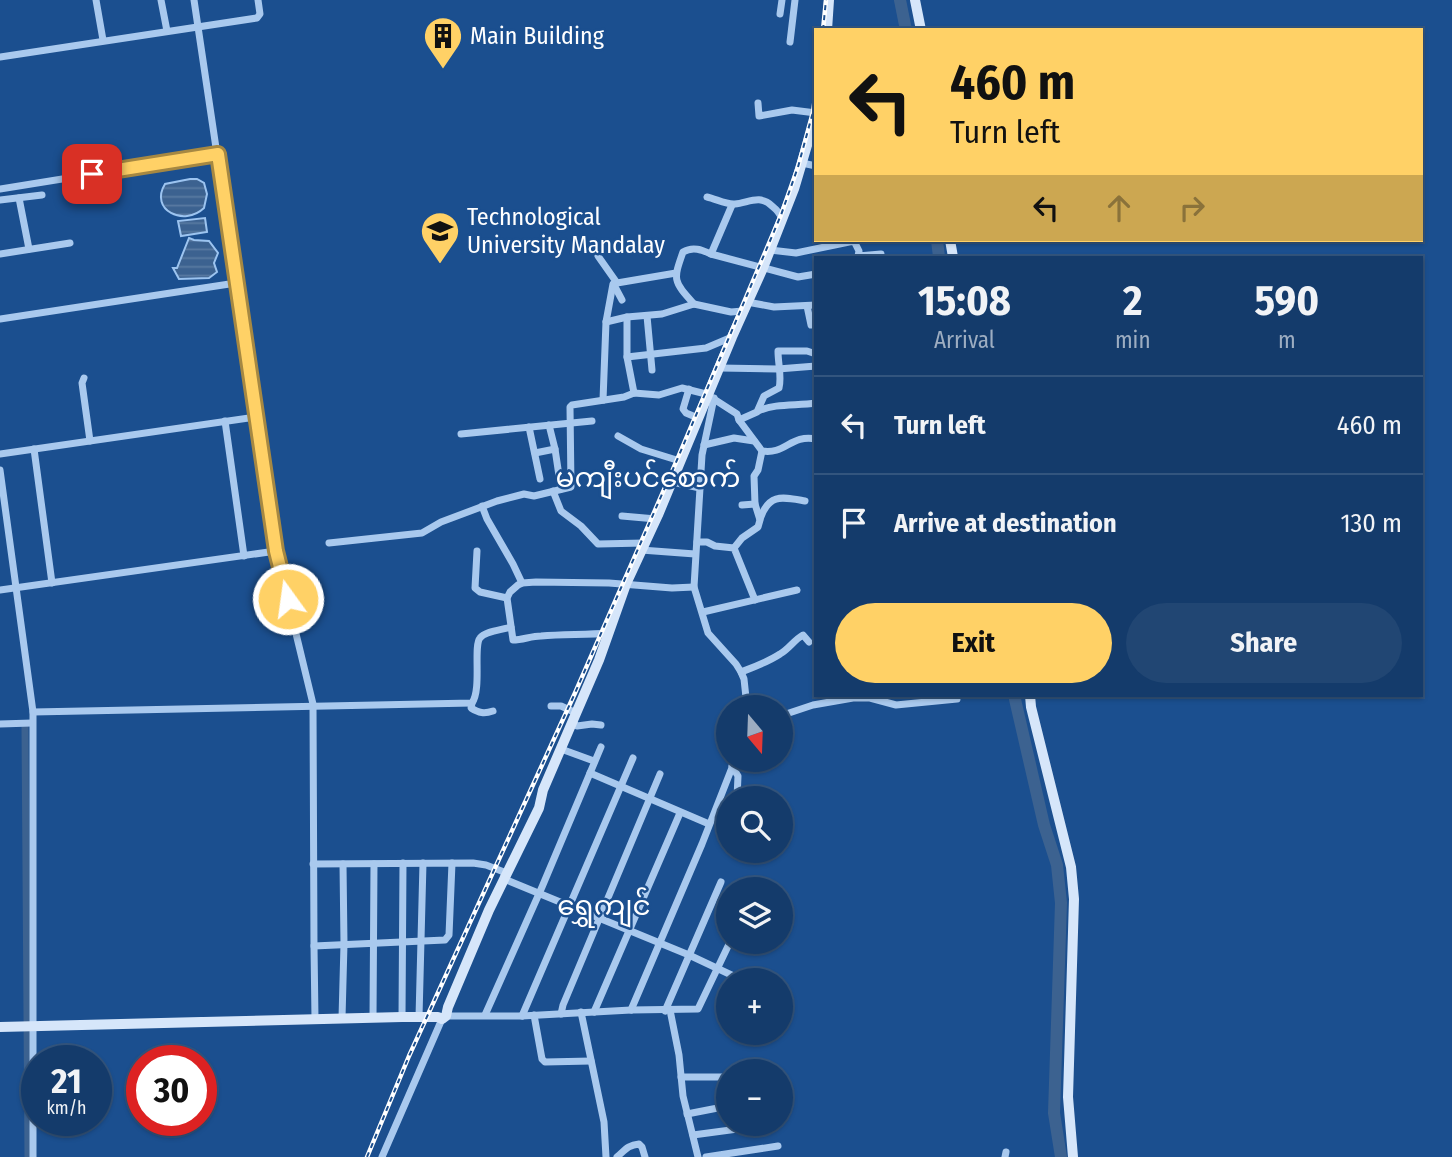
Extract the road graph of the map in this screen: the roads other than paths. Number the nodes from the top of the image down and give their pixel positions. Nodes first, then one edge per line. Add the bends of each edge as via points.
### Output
1 (96, 0) edge
2 (161, 0) edge
3 (194, 0) edge
4 (258, 0) edge
5 (782, 0) edge
6 (795, 0) edge
7 (829, 0) edge
8 (915, 0) edge
9 (780, 15) dead end
10 (198, 27) junction
11 (827, 28) edge
12 (921, 28) edge
13 (167, 31) junction
14 (103, 40) junction
15 (790, 42) dead end
16 (0, 57) edge
17 (758, 103) dead end
18 (814, 118) edge
19 (814, 121) edge
20 (218, 154) junction
21 (802, 163) junction
22 (814, 166) edge
23 (0, 189) edge
24 (42, 195) dead end
25 (707, 197) dead end
26 (19, 198) junction
27 (0, 200) edge
28 (732, 205) junction
29 (782, 219) junction
30 (850, 242) edge
31 (70, 243) dead end
32 (29, 249) junction
33 (770, 250) junction
34 (0, 254) edge
35 (711, 254) junction
36 (881, 254) dead end
37 (598, 256) dead end
38 (858, 256) edge
39 (763, 268) junction
40 (676, 273) junction
41 (814, 274) edge
42 (236, 283) junction
43 (615, 284) junction
44 (622, 300) dead end
45 (694, 304) junction
46 (811, 306) edge
47 (745, 307) junction
48 (647, 316) junction
49 (627, 317) junction
50 (0, 319) edge
51 (606, 321) junction
52 (811, 325) dead end
53 (732, 337) junction
54 (814, 353) edge
55 (650, 354) junction
56 (627, 357) junction
57 (814, 366) edge
58 (720, 368) junction
59 (778, 369) junction
60 (652, 370) dead end
61 (84, 378) dead end
62 (689, 388) junction
63 (634, 393) junction
64 (711, 397) junction
65 (603, 400) junction
66 (814, 403) edge
67 (757, 412) junction
68 (256, 417) junction
69 (698, 418) junction
70 (739, 420) junction
71 (225, 421) junction
72 (592, 421) dead end
73 (570, 422) junction
74 (549, 425) junction
75 (529, 427) junction
76 (461, 434) dead end
77 (618, 436) dead end
78 (814, 439) edge
79 (90, 441) junction
80 (754, 442) junction
81 (704, 445) junction
82 (34, 449) junction
83 (555, 449) junction
84 (762, 451) junction
85 (535, 453) junction
86 (0, 454) edge
87 (702, 455) junction
88 (682, 457) junction
89 (0, 470) edge
90 (540, 479) dead end
91 (672, 482) junction
92 (699, 488) junction
93 (557, 490) junction
94 (805, 501) dead end
95 (755, 504) junction
96 (742, 505) dead end
97 (482, 506) junction
98 (622, 516) dead end
99 (656, 519) junction
100 (760, 520) junction
101 (698, 542) junction
102 (329, 543) dead end
103 (643, 546) junction
104 (734, 548) junction
105 (276, 551) junction
106 (477, 551) dead end
107 (695, 554) junction
108 (244, 556) junction
109 (52, 583) junction
110 (522, 583) junction
111 (626, 584) junction
112 (694, 587) junction
113 (17, 588) junction
114 (0, 590) edge
115 (797, 590) dead end
116 (507, 598) junction
117 (755, 600) junction
118 (702, 612) junction
119 (511, 627) junction
120 (609, 633) junction
121 (809, 642) dead end
122 (741, 672) junction
123 (746, 695) edge
124 (1030, 697) edge
125 (957, 699) dead end
126 (472, 703) junction
127 (313, 706) junction
128 (551, 706) dead end
129 (493, 711) dead end
130 (33, 712) junction
131 (793, 712) edge
132 (574, 718) junction
133 (32, 723) junction
134 (0, 724) edge
135 (601, 725) dead end
136 (601, 747) dead end
137 (561, 750) junction
138 (633, 758) dead end
139 (594, 761) junction
140 (729, 772) edge
141 (590, 774) junction
142 (660, 774) dead end
143 (621, 787) junction
144 (650, 799) junction
145 (680, 813) junction
146 (709, 824) junction
147 (403, 863) junction
148 (423, 863) junction
149 (452, 863) junction
150 (313, 864) junction
151 (343, 864) junction
152 (374, 864) junction
153 (504, 879) junction
154 (539, 893) junction
155 (716, 894) edge
156 (569, 906) junction
157 (599, 919) junction
158 (629, 930) junction
159 (403, 942) junction
160 (421, 942) junction
161 (374, 943) junction
162 (344, 944) junction
163 (660, 944) junction
164 (314, 946) junction
165 (724, 954) edge
166 (689, 956) junction
167 (717, 968) joint
168 (716, 970) edge
169 (631, 1010) junction
170 (668, 1011) junction
171 (582, 1012) junction
172 (594, 1012) junction
173 (561, 1014) junction
174 (485, 1015) junction
175 (534, 1015) junction
176 (522, 1016) junction
177 (373, 1017) junction
178 (402, 1017) junction
179 (419, 1017) junction
180 (342, 1018) junction
181 (444, 1018) junction
182 (316, 1019) junction
183 (28, 1026) junction
184 (0, 1027) edge
185 (591, 1061) junction
186 (681, 1077) junction
187 (716, 1077) edge
188 (716, 1108) edge
189 (687, 1114) junction
190 (716, 1132) edge
191 (693, 1135) junction
192 (778, 1146) dead end
193 (33, 1157) edge
194 (382, 1157) edge
195 (606, 1157) edge
196 (617, 1157) edge
197 (645, 1157) edge
198 (698, 1157) edge
199 (706, 1157) edge
200 (1073, 1157) edge

1 - 14 street
2 - 13 street
3 - 10 street
4 - 10 street via 257,18
5 - 9 street
6 - 15 street
7 - 11 street
8 - 12 street
10 - 13 street
10 - 20 street
13 - 14 street
14 - 16 street
17 - 18 street via 759,116 792,110
19 - 21 street
20 - 23 street
20 - 42 street
21 - 22 street
21 - 29 street
24 - 26 street
25 - 28 street
26 - 27 street
26 - 32 street
28 - 29 street via 762,199
28 - 35 street
29 - 33 street
30 - 33 street via 796,253
31 - 32 street
32 - 34 street
33 - 39 street
35 - 39 street
35 - 40 street via 686,250
36 - 38 street
37 - 43 street
39 - 41 street via 798,277
39 - 47 street
40 - 43 street
40 - 45 street via 680,287
42 - 50 street
42 - 68 street
43 - 44 street
43 - 51 street
45 - 47 street via 731,312
45 - 48 street
46 - 47 street
46 - 52 street
47 - 53 street
48 - 49 street
48 - 55 street
49 - 51 street
49 - 56 street
51 - 65 street
53 - 55 street via 706,348
53 - 58 street
54 - 59 street via 779,351
55 - 56 street
55 - 60 street
56 - 63 street
57 - 59 street
58 - 59 street
58 - 64 street
59 - 67 street via 779,388 764,396
61 - 79 street
62 - 63 street via 659,395
62 - 64 street
62 - 69 street via 683,409
63 - 65 street
64 - 69 street
64 - 70 street
64 - 81 street
65 - 73 street via 570,405
66 - 67 street via 776,405
67 - 70 street
68 - 71 street
68 - 105 street
69 - 88 street
70 - 80 street
71 - 79 street
71 - 108 street
72 - 73 street
73 - 74 street
73 - 93 street via 572,486
74 - 75 street
74 - 83 street
75 - 76 street
75 - 85 street
77 - 88 street via 641,449
78 - 84 street via 799,438 780,449
79 - 82 street
80 - 81 street via 734,438
80 - 84 street
81 - 87 street
82 - 86 street
82 - 109 street
83 - 85 street
83 - 93 street
84 - 95 street via 754,476
85 - 90 street
87 - 88 street
87 - 92 street
88 - 91 street
89 - 113 street
91 - 92 street
91 - 99 street
92 - 101 street
93 - 97 street
93 - 103 street via 561,511 598,544
94 - 100 street via 769,501
95 - 96 street
95 - 100 street
97 - 102 street via 422,533
97 - 110 street
98 - 99 street
99 - 103 street
100 - 104 street
101 - 104 street
101 - 107 street
103 - 107 street
103 - 111 street
104 - 117 street
105 - 108 street
105 - 127 street
106 - 116 street via 475,588
107 - 112 street
108 - 109 street
109 - 113 street
110 - 111 street
110 - 116 street
111 - 112 street
111 - 120 street
112 - 118 street
113 - 114 street
113 - 130 street
115 - 117 street
116 - 119 street
117 - 118 street
118 - 122 street via 708,633
119 - 120 street via 513,640
119 - 126 street via 479,639
120 - 132 street
121 - 122 street via 803,635 780,654
122 - 123 street
124 - 200 street via 1071,867 1074,899 1068,1097
125 - 131 street via 896,705 853,698
126 - 127 street
126 - 129 street via 477,712
127 - 130 street
127 - 150 street
128 - 132 street via 561,706
130 - 133 street
132 - 135 street via 577,726
132 - 137 street
133 - 134 street
133 - 183 street
136 - 139 street
137 - 139 street
137 - 153 street
138 - 143 street
139 - 141 street
140 - 146 street
141 - 143 street
141 - 154 street
142 - 144 street
143 - 144 street
143 - 156 street
144 - 145 street
144 - 157 street
145 - 146 street
145 - 158 street
146 - 163 street
147 - 148 street
147 - 152 street
147 - 159 street
148 - 149 street
148 - 160 street
149 - 153 street via 486,865 504,872
149 - 160 street via 448,939
150 - 151 street
150 - 164 street
151 - 152 street
151 - 162 street
152 - 161 street
153 - 154 street
153 - 181 street
154 - 156 street
154 - 174 street
155 - 166 street
156 - 157 street
156 - 176 street
157 - 158 street
157 - 173 street
158 - 163 street
158 - 172 street
159 - 160 street
159 - 161 street
159 - 178 street
160 - 179 street
161 - 162 street
161 - 177 street
162 - 164 street
162 - 180 street
163 - 166 street
163 - 169 street
164 - 182 street
165 - 167 street
166 - 167 street
166 - 170 street
168 - 170 street via 698,1009
169 - 170 street
169 - 172 street
170 - 186 street
171 - 172 street
171 - 173 street
171 - 185 street
173 - 175 street
174 - 176 street
174 - 181 street
175 - 176 street
175 - 185 street via 545,1062
177 - 178 street
177 - 180 street
178 - 179 street
179 - 181 street
180 - 182 street
181 - 194 street
182 - 183 street
183 - 184 street
183 - 193 street
185 - 195 street
186 - 187 street
186 - 189 street
188 - 189 street
189 - 191 street
190 - 191 street
191 - 198 street
192 - 199 street
196 - 197 street via 625,1148 639,1144

